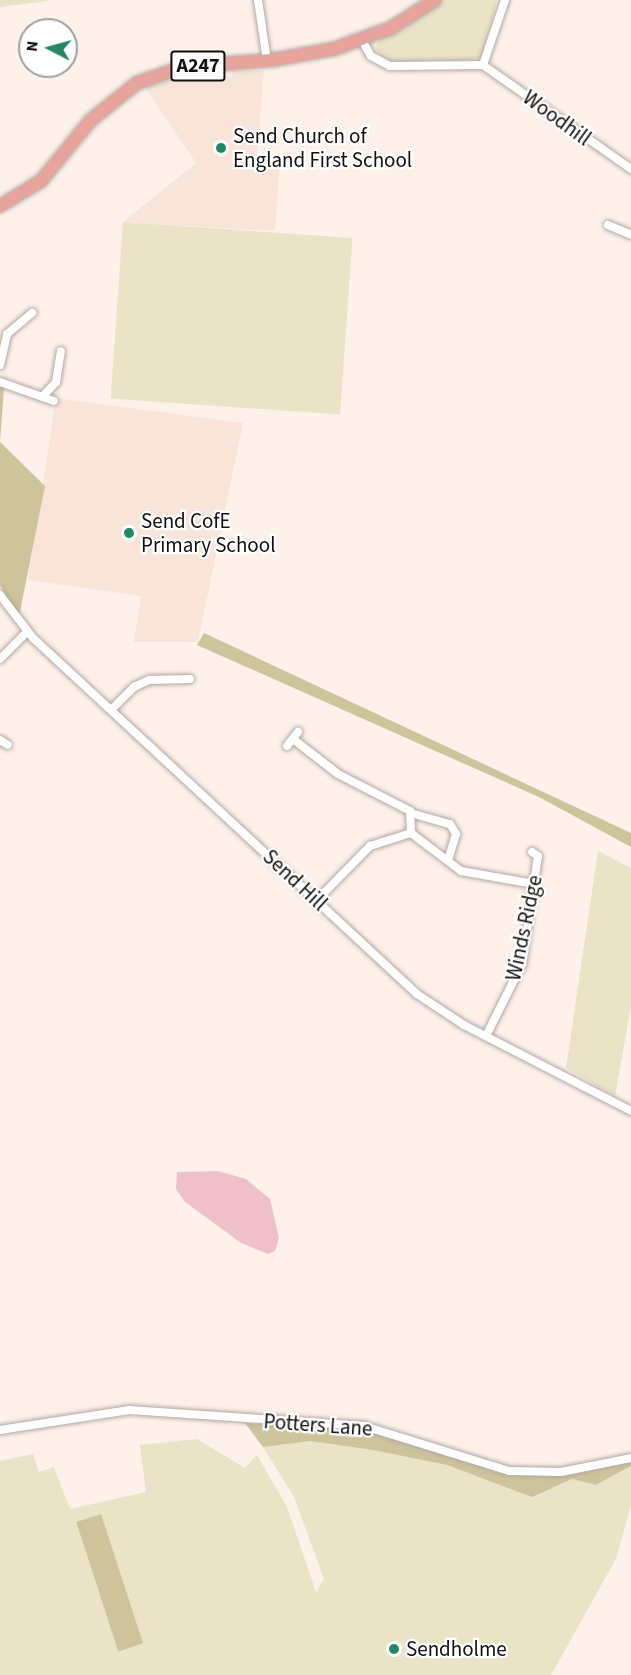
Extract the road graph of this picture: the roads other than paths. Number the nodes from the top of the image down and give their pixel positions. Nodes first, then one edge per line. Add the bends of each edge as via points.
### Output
1 (258, 0) edge
2 (435, 0) edge
3 (505, 0) edge
4 (362, 40) junction
5 (267, 61) junction
6 (483, 65) junction
7 (631, 170) edge
8 (0, 206) edge
9 (608, 225) dead end
10 (631, 235) edge
11 (32, 313) dead end
12 (61, 351) dead end
13 (0, 365) edge
14 (0, 382) edge
15 (43, 396) junction
16 (54, 401) dead end
17 (0, 596) edge
18 (20, 635) junction
19 (0, 659) edge
20 (190, 679) dead end
21 (111, 710) junction
22 (298, 732) dead end
23 (293, 739) junction
24 (0, 740) edge
25 (8, 746) dead end
26 (287, 746) dead end
27 (414, 814) junction
28 (411, 833) junction
29 (532, 852) dead end
30 (448, 860) junction
31 (534, 884) junction
32 (317, 900) junction
33 (486, 1036) junction
34 (631, 1111) edge
35 (0, 1430) edge
36 (631, 1458) edge

1 - 5 street
2 - 4 main road, A247
3 - 6 street
4 - 5 main road, A247
4 - 6 street via 371,56 390,66
5 - 8 main road, A247 via 183,67 138,83 91,120 41,181
6 - 7 street, Woodhill
9 - 10 street
11 - 13 street via 7,334
12 - 15 street via 56,382
14 - 15 street
15 - 16 street
17 - 18 street, Send Hill
18 - 19 street
18 - 21 street, Send Hill
20 - 21 street via 149,680 134,687
21 - 32 street, Send Hill
22 - 23 street
23 - 26 street
23 - 27 street via 338,774
24 - 25 street
27 - 28 street
27 - 30 street via 450,824 456,834
28 - 30 street
28 - 32 street via 370,846
29 - 31 street, Winds Ridge via 538,856
30 - 31 street via 470,874
31 - 33 street, Winds Ridge via 522,964
32 - 33 street, Send Hill via 417,994
33 - 34 street, Send Hill
35 - 36 street, Potters Lane via 129,1410 364,1426 509,1471 561,1472

